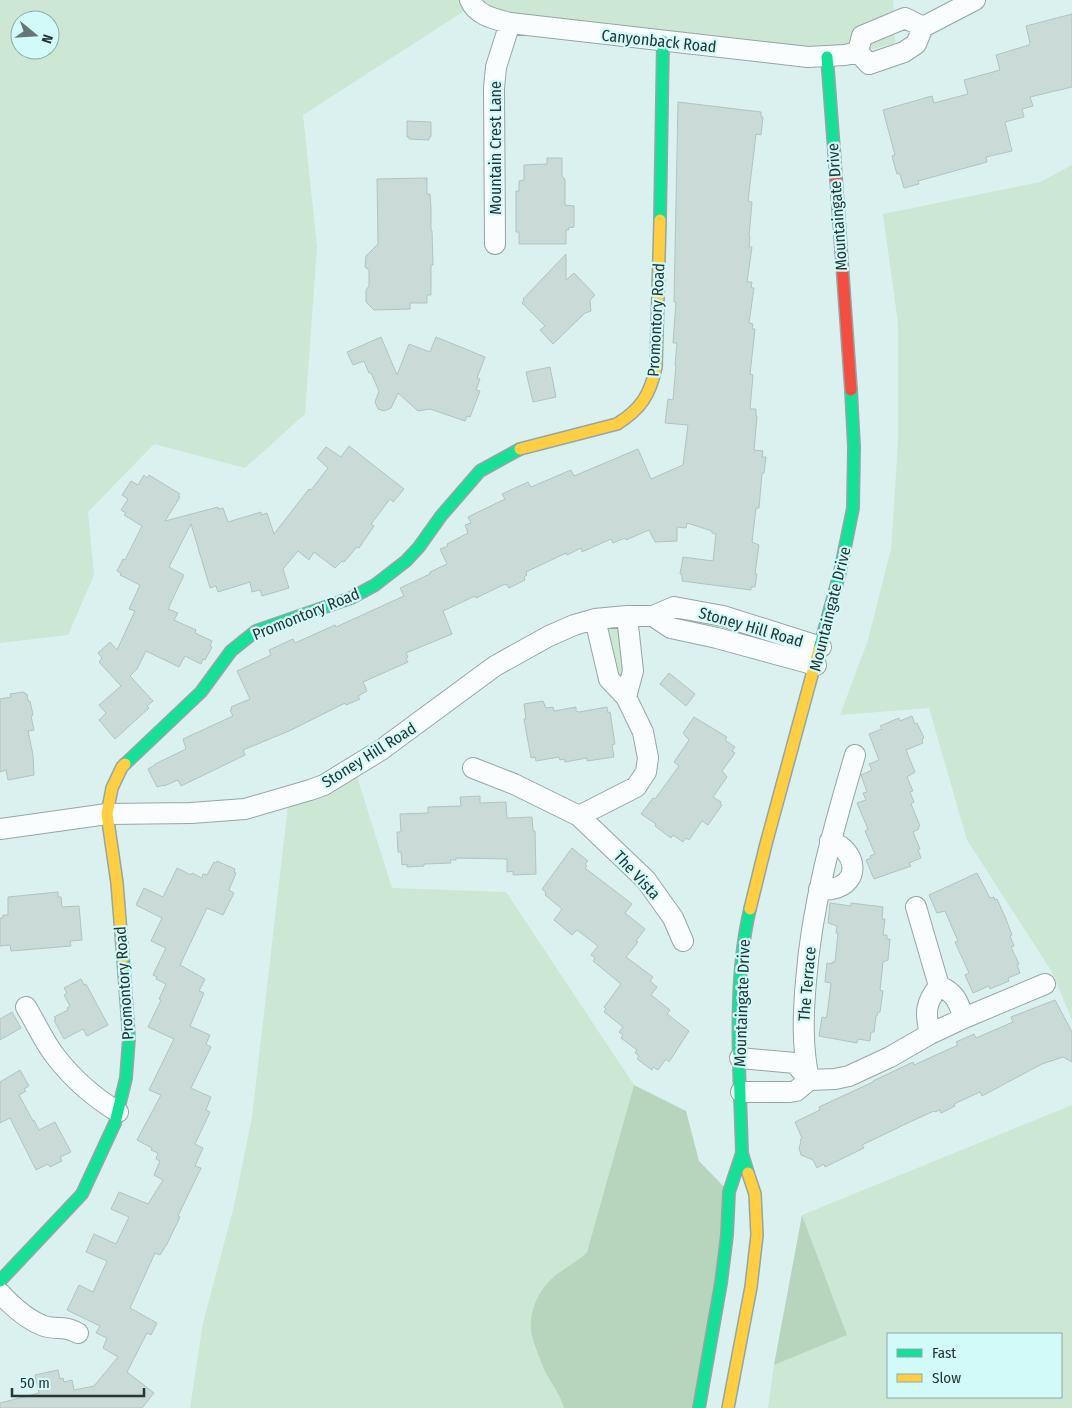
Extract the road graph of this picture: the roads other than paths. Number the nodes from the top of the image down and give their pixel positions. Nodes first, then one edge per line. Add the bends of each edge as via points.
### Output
1 (470, 0) edge
2 (975, 0) edge
3 (510, 23) junction
4 (923, 28) junction
5 (663, 41) junction
6 (827, 57) junction
7 (870, 59) junction
8 (496, 244) dead end
9 (627, 616) junction
10 (653, 616) junction
11 (723, 616) junction
12 (595, 619) junction
13 (717, 638) junction
14 (818, 656) junction
15 (626, 697) junction
16 (855, 755) dead end
17 (473, 768) dead end
18 (107, 814) junction
19 (579, 816) junction
20 (0, 829) edge
21 (830, 841) junction
22 (819, 889) junction
23 (916, 907) dead end
24 (684, 941) dead end
25 (1045, 984) dead end
26 (939, 986) junction
27 (26, 1007) dead end
28 (964, 1018) junction
29 (930, 1034) junction
30 (740, 1058) junction
31 (809, 1080) junction
32 (741, 1092) junction
33 (118, 1112) junction
34 (742, 1153) junction
35 (0, 1282) edge
36 (0, 1293) edge
37 (78, 1333) dead end
38 (699, 1408) edge
39 (728, 1408) edge

1 - 3 street, Canyonback Road via 482,15
2 - 4 street, Canyonback Road
3 - 5 street, Canyonback Road
3 - 8 street, Mountain Crest Lane via 496,67 494,88
4 - 7 street, Canyonback Road via 916,44 904,52
4 - 7 street via 905,18 862,36
5 - 6 street, Canyonback Road
5 - 18 street, Promontory Road via 656,367 653,382 642,403 630,416 616,424 533,445 495,462 480,471 464,488 406,561 376,585 351,598 256,631 245,638 231,651 202,692 122,767 112,788
6 - 7 street, Canyonback Road
6 - 14 street, Mountaingate Drive via 854,447 853,508
9 - 10 street, Stoney Hill Road
9 - 12 street, Stoney Hill Road
9 - 15 street via 633,671
10 - 11 street, Stoney Hill Road via 674,606
10 - 13 street, Stoney Hill Road via 671,628
11 - 13 street
11 - 14 street, Stoney Hill Road
12 - 15 street via 609,680
12 - 18 street, Stoney Hill Road via 549,636 495,666 381,750 324,785 245,809
13 - 14 street, Stoney Hill Road
14 - 30 street, Mountaingate Drive via 745,930 739,1003
15 - 19 street via 643,732 648,758 646,772 636,788
16 - 21 street, The Terrace
17 - 19 street, The Vista
18 - 20 street, Stoney Hill Road
18 - 33 street, Promontory Road via 117,883 129,1038 126,1078
19 - 24 street, The Vista via 646,880 673,918
21 - 22 street, The Terrace
21 - 22 street via 850,855 850,876 832,889
22 - 31 street, The Terrace via 803,1014 803,1044
23 - 26 street
25 - 28 street
26 - 28 street via 950,990
26 - 29 street via 929,1001 925,1016
27 - 33 street via 56,1057 87,1089
28 - 29 street
29 - 31 street via 849,1076
30 - 31 street via 795,1062
30 - 32 street, Mountaingate Drive
31 - 32 street via 796,1091
32 - 34 street, Mountaingate Drive
33 - 35 street, Promontory Road via 82,1194
34 - 38 street, Mountaingate Drive via 729,1192 722,1274
34 - 39 street, Mountaingate Drive via 755,1194 757,1235
36 - 37 street via 31,1320 46,1327 60,1327

